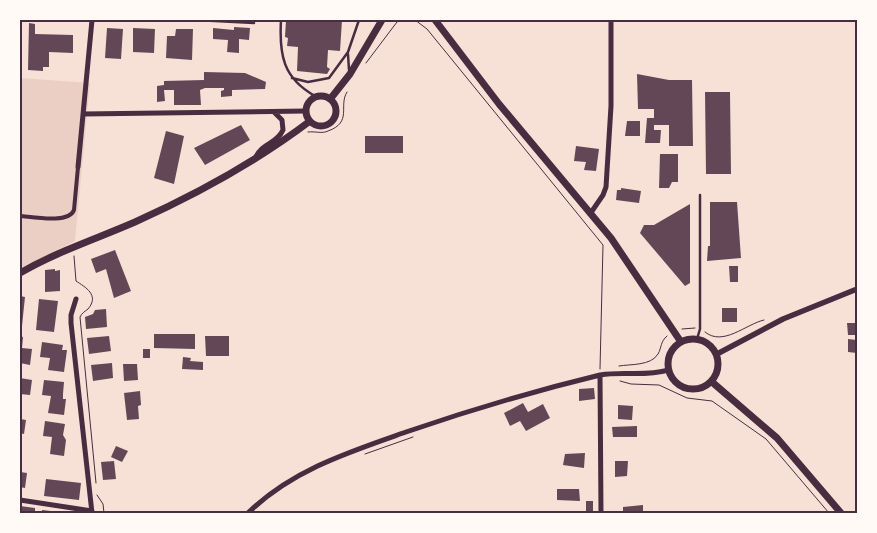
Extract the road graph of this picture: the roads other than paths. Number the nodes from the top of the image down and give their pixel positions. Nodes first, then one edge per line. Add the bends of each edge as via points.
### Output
1 (92, 20) edge
2 (195, 20) edge
3 (280, 20) edge
4 (359, 20) edge
5 (382, 20) edge
6 (435, 20) edge
7 (611, 20) edge
8 (254, 23) dead end
9 (348, 52) junction
10 (350, 74) junction
11 (292, 78) junction
12 (315, 96) junction
13 (331, 98) junction
14 (306, 111) junction
15 (274, 112) junction
16 (83, 114) junction
17 (310, 121) junction
18 (255, 160) junction
19 (78, 167) joint
20 (700, 195) dead end
21 (590, 214) junction
22 (20, 216) edge
23 (20, 273) edge
24 (857, 289) edge
25 (76, 299) dead end
26 (697, 339) junction
27 (681, 342) junction
28 (717, 354) junction
29 (668, 370) junction
30 (600, 374) junction
31 (712, 382) junction
32 (20, 500) edge
33 (92, 512) edge
34 (248, 513) edge
35 (601, 513) edge
36 (841, 513) edge

1 - 16 street
2 - 8 lane
3 - 11 lane via 282,54
4 - 9 lane
5 - 10 main road
6 - 21 main road
7 - 21 street via 611,115 606,187
9 - 10 lane
9 - 11 lane via 334,74 326,80 303,82
10 - 13 main road
11 - 12 lane
12 - 13 main road
12 - 14 main road via 308,102
13 - 17 main road via 337,109 333,121 321,126
14 - 15 street
14 - 17 main road
15 - 16 street
15 - 18 street via 282,120 283,130 277,138 259,149
16 - 19 street
17 - 18 main road
18 - 23 main road via 154,212
19 - 22 street via 72,215 63,218
20 - 26 lane via 700,329
21 - 27 main road via 621,252
24 - 28 street via 783,319
25 - 33 street via 71,323
26 - 27 main road
26 - 28 main road via 709,344
27 - 29 main road via 669,357
28 - 31 main road via 718,372
29 - 30 street via 644,376
29 - 31 main road via 683,388 699,389
30 - 34 street via 503,400 328,460 292,479
30 - 35 street
31 - 36 main road via 777,438
32 - 33 street

